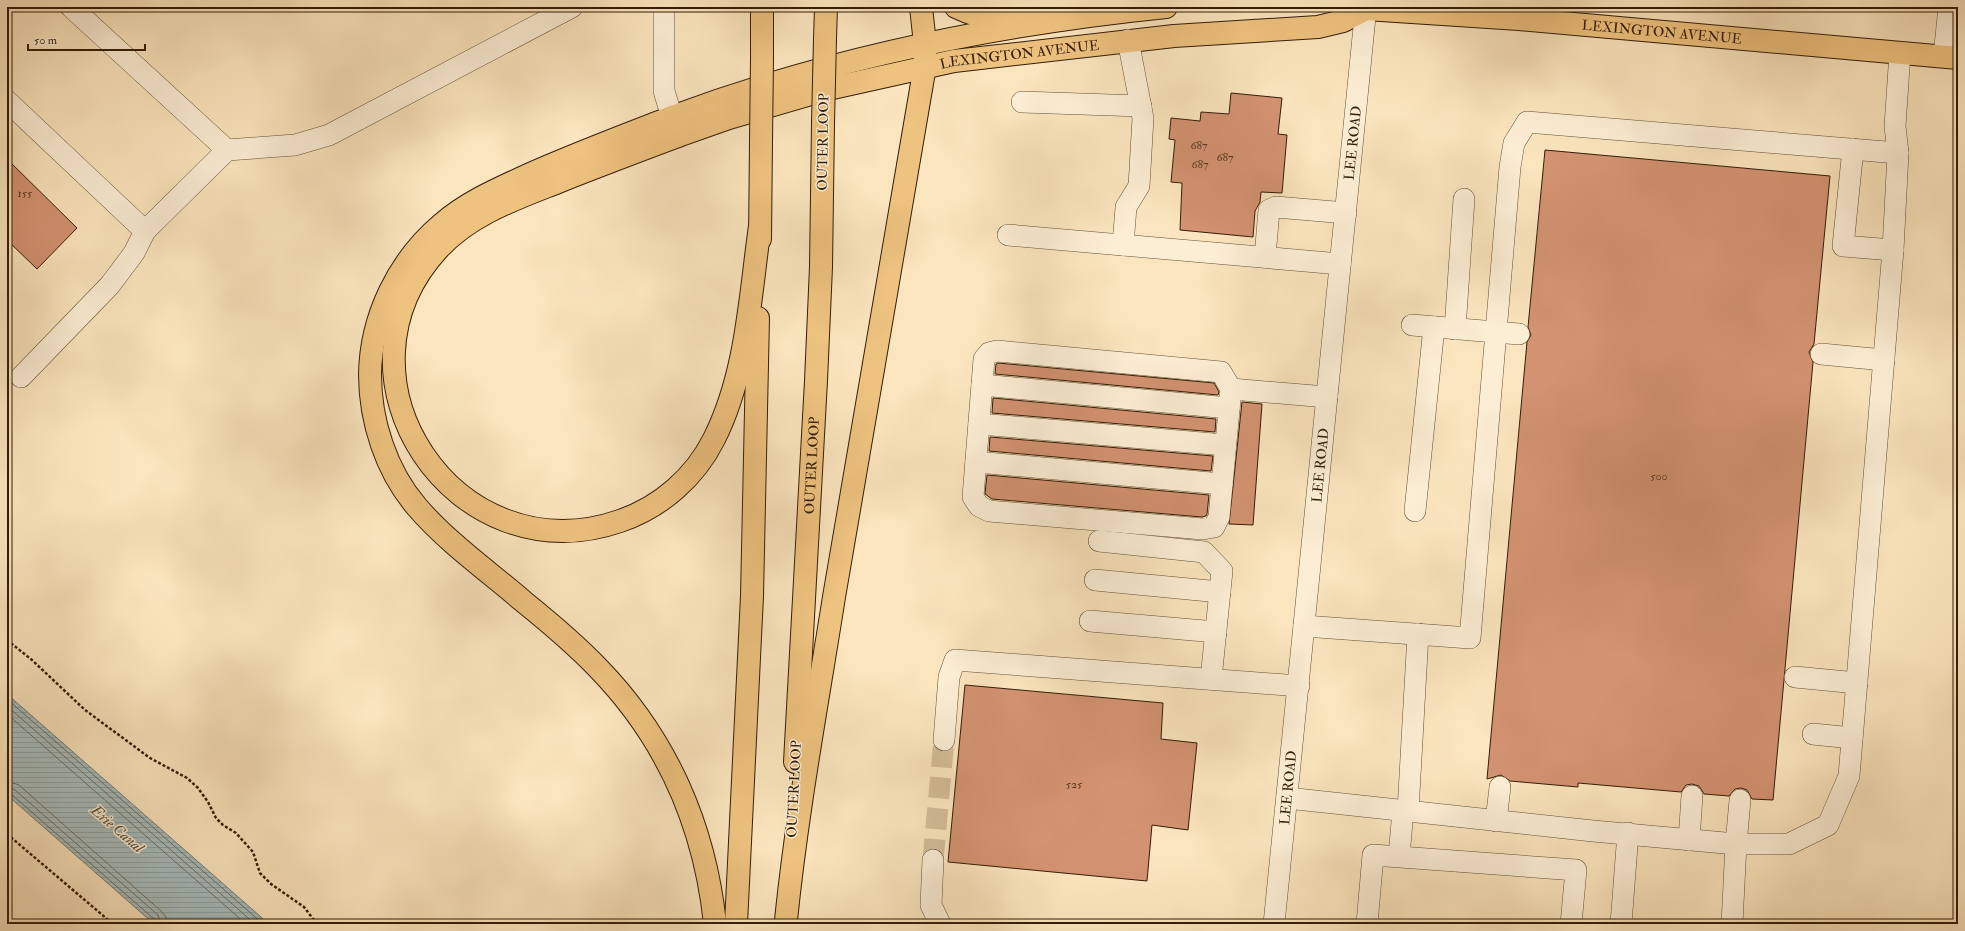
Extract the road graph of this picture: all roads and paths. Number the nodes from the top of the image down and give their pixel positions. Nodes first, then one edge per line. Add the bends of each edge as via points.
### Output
1 (71, 7) edge
2 (572, 7) edge
3 (664, 7) edge
4 (762, 7) edge
5 (826, 7) edge
6 (921, 7) edge
7 (956, 7) edge
8 (1166, 7) edge
9 (1949, 7) edge
10 (1363, 8) edge
11 (1051, 20) junction
12 (1128, 40) junction
13 (925, 44) junction
14 (1900, 52) junction
15 (1951, 57) edge
16 (924, 66) junction
17 (7, 101) edge
18 (1022, 102) dead end
19 (1141, 106) junction
20 (675, 127) junction
21 (1852, 149) junction
22 (228, 150) junction
23 (1898, 153) junction
24 (1464, 199) dead end
25 (1346, 213) junction
26 (760, 226) junction
27 (145, 231) junction
28 (1008, 235) dead end
29 (1123, 245) junction
30 (1893, 250) junction
31 (1265, 257) junction
32 (1340, 264) junction
33 (1412, 325) dead end
34 (1434, 327) junction
35 (1455, 329) junction
36 (1496, 333) junction
37 (1519, 334) dead end
38 (1821, 354) dead end
39 (1884, 360) junction
40 (21, 377) dead end
41 (982, 385) junction
42 (1327, 397) junction
43 (1230, 399) junction
44 (979, 424) junction
45 (1226, 446) junction
46 (976, 462) junction
47 (1222, 484) junction
48 (1415, 511) dead end
49 (1098, 542) dead end
50 (1095, 580) dead end
51 (1220, 592) junction
52 (1090, 621) dead end
53 (1304, 626) junction
54 (1216, 632) junction
55 (1418, 634) junction
56 (7, 640) edge
57 (1796, 677) dead end
58 (1211, 679) junction
59 (1857, 683) junction
60 (1299, 686) junction
61 (1813, 734) dead end
62 (1852, 738) junction
63 (944, 740) tunnel mouth
64 (1500, 787) dead end
65 (1692, 796) dead end
66 (1288, 798) junction
67 (1740, 800) dead end
68 (1405, 811) junction
69 (1496, 821) junction
70 (1628, 833) junction
71 (7, 834) edge
72 (1689, 840) junction
73 (1736, 844) junction
74 (1399, 856) junction
75 (933, 860) tunnel mouth
76 (786, 922) edge
77 (113, 924) edge
78 (317, 924) edge
79 (715, 924) edge
80 (736, 924) edge
81 (940, 924) edge
82 (1274, 924) edge
83 (1367, 924) edge
84 (1571, 924) edge
85 (1621, 924) edge
86 (1732, 924) edge

1 - 22 street
2 - 22 street via 329,135 295,145
3 - 20 street via 664,82
4 - 26 main road, bridge
5 - 76 main road, OUTER LOOP, bridge via 816,381
6 - 13 main road
7 - 11 main road via 996,20
8 - 11 main road, LEXINGTON AVENUE
9 - 15 street
10 - 12 main road, LEXINGTON AVENUE via 1344,21 1318,27
10 - 14 main road, LEXINGTON AVENUE
10 - 25 street, LEE ROAD
11 - 13 main road, LEXINGTON AVENUE
12 - 16 main road, LEXINGTON AVENUE
12 - 19 street
13 - 16 main road
13 - 20 main road, LEXINGTON AVENUE via 787,79
14 - 15 main road, LEXINGTON AVENUE
14 - 23 street via 1895,126
16 - 20 main road, LEXINGTON AVENUE via 807,95 729,118
16 - 76 main road via 802,797
17 - 27 street
18 - 19 street
19 - 29 street via 1143,118 1139,186 1126,207
20 - 26 main road via 576,175 487,211 457,231 422,269 406,300 399,322 395,376 408,428 422,454 439,476 459,495 492,515 518,525 551,531 612,524 637,514 668,494 688,477 704,456 719,429 728,403 744,340
20 - 79 main road via 572,156 521,178 465,207 440,225 413,254 387,297 374,340 370,381 380,439 393,471 411,499 444,534 590,660 622,694 654,739 673,771 692,817 706,863
21 - 23 street
21 - 30 street via 1844,246
21 - 36 street via 1527,122 1514,142 1510,167
22 - 27 street
23 - 30 street
24 - 35 street
25 - 31 street via 1276,207 1270,210
25 - 32 street, LEE ROAD
26 - 80 main road via 753,589
27 - 40 street via 134,253 110,285
28 - 29 street
29 - 31 street
30 - 39 street
31 - 32 street
32 - 42 street, LEE ROAD
33 - 34 street
34 - 35 street
34 - 48 street
35 - 36 street
36 - 37 street
36 - 55 street via 1470,638
38 - 39 street
39 - 59 street
41 - 43 street
41 - 43 street via 984,359 989,353 997,351 1221,372
41 - 44 street
42 - 43 street
42 - 53 street, LEE ROAD
43 - 45 street
44 - 45 street
44 - 46 street
45 - 47 street
46 - 47 street
46 - 47 street via 973,498 979,506 989,511 1203,529 1214,527 1219,517
49 - 51 street via 1204,552 1222,571
50 - 51 street
51 - 54 street
52 - 54 street
53 - 55 street
53 - 60 street, LEE ROAD
54 - 58 street
55 - 68 street
56 - 78 path via 85,710 150,758 187,778 198,788 216,818 236,833 253,852 260,873 304,907
57 - 59 street
58 - 60 street
58 - 63 street via 955,660 949,677
59 - 62 street
60 - 66 street, LEE ROAD
61 - 62 street
62 - 73 street via 1849,776 1828,825 1789,844
64 - 69 street
65 - 72 street
66 - 68 street
66 - 82 street, LEE ROAD
67 - 73 street
68 - 69 street
68 - 74 street
69 - 70 street
70 - 72 street
70 - 85 street
71 - 77 path
72 - 73 street
73 - 86 street
74 - 83 street via 1373,855
74 - 84 street via 1576,870
75 - 81 street via 931,905

